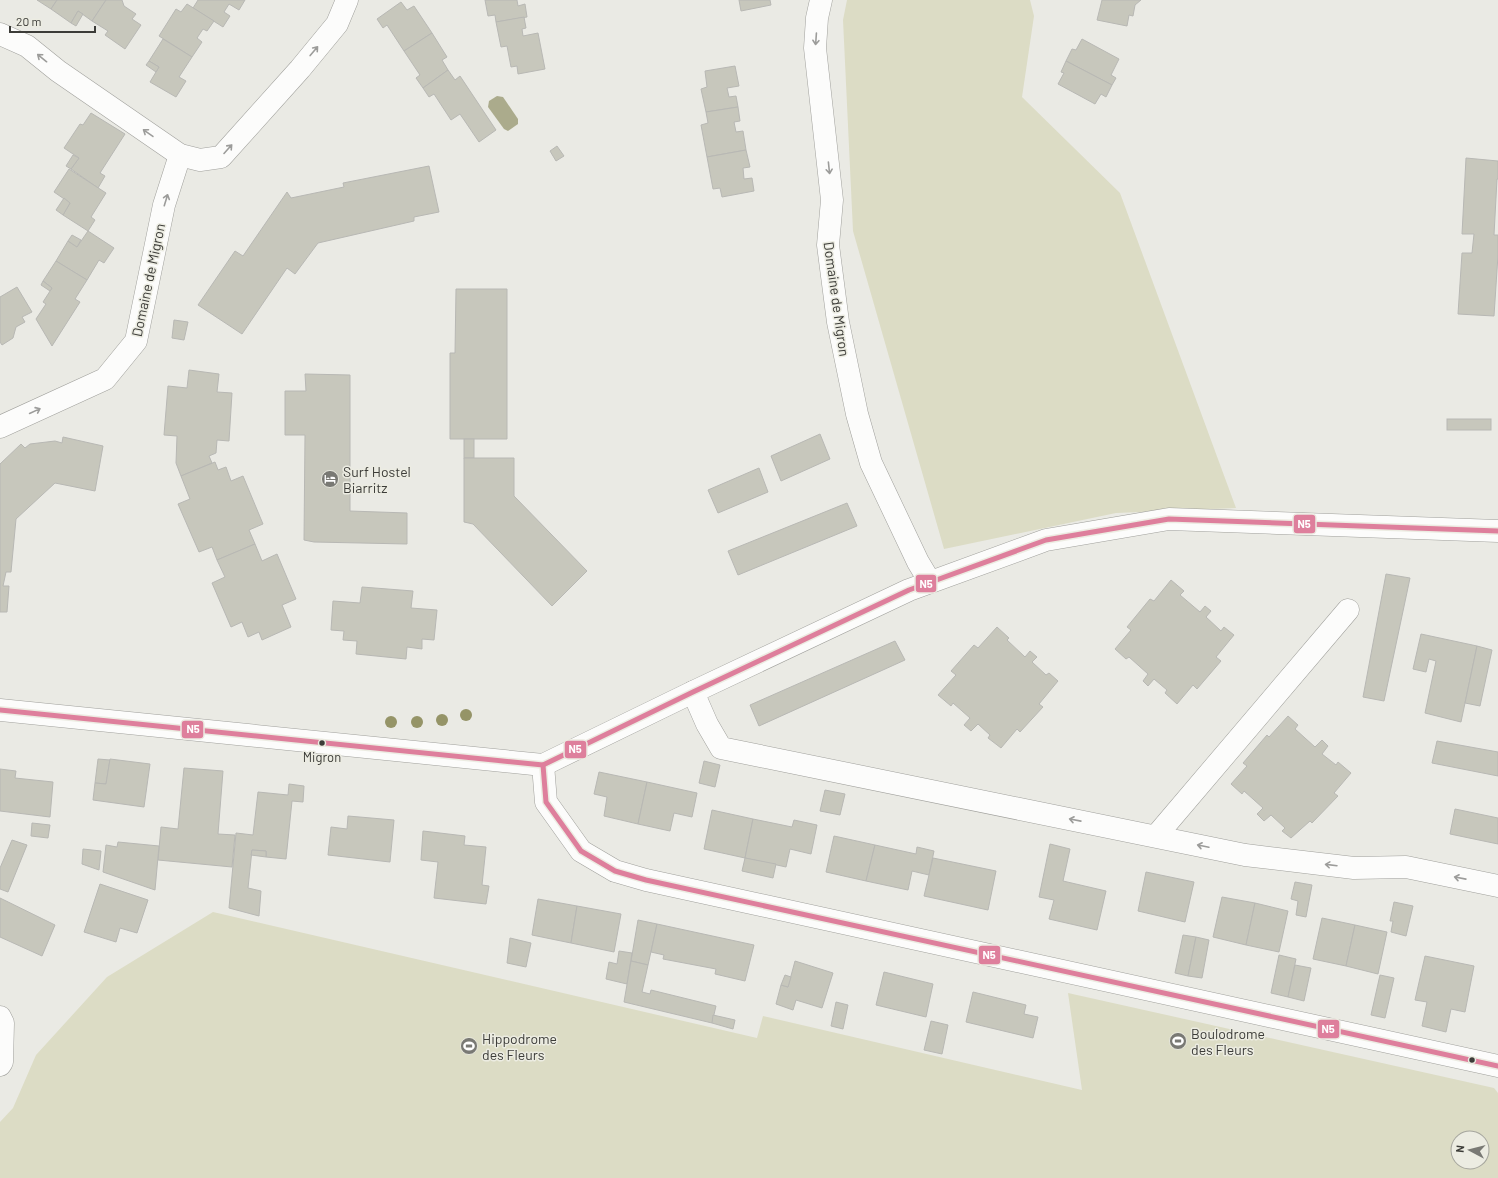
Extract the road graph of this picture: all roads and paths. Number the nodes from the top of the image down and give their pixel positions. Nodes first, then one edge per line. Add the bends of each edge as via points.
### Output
1 (347, 0) edge
2 (821, 0) edge
3 (0, 34) edge
4 (180, 155) junction
5 (0, 428) edge
6 (1498, 531) edge
7 (930, 582) junction
8 (1348, 610) dead end
9 (693, 692) junction
10 (0, 710) edge
11 (543, 765) junction
12 (1156, 836) junction
13 (1498, 886) edge
14 (0, 1017) edge
15 (0, 1063) edge
16 (1498, 1066) edge

4 -> 1 street via 200,160 221,157 337,24
2 -> 7 street, Domaine de Migron via 815,48 832,200 828,245 838,322 857,414 871,463
4 -> 3 street via 58,71 27,46
5 -> 4 street, Domaine de Migron via 105,378 136,341 164,205
6 - 7 street via 1169,519 1046,540
7 - 9 street
8 - 12 street
9 - 11 street
12 -> 9 street via 721,748
10 - 11 street
11 - 16 street via 546,802 581,851 615,871 654,882
13 -> 12 street via 1406,867 1354,868 1245,855
14 - 15 street via 3,1023

